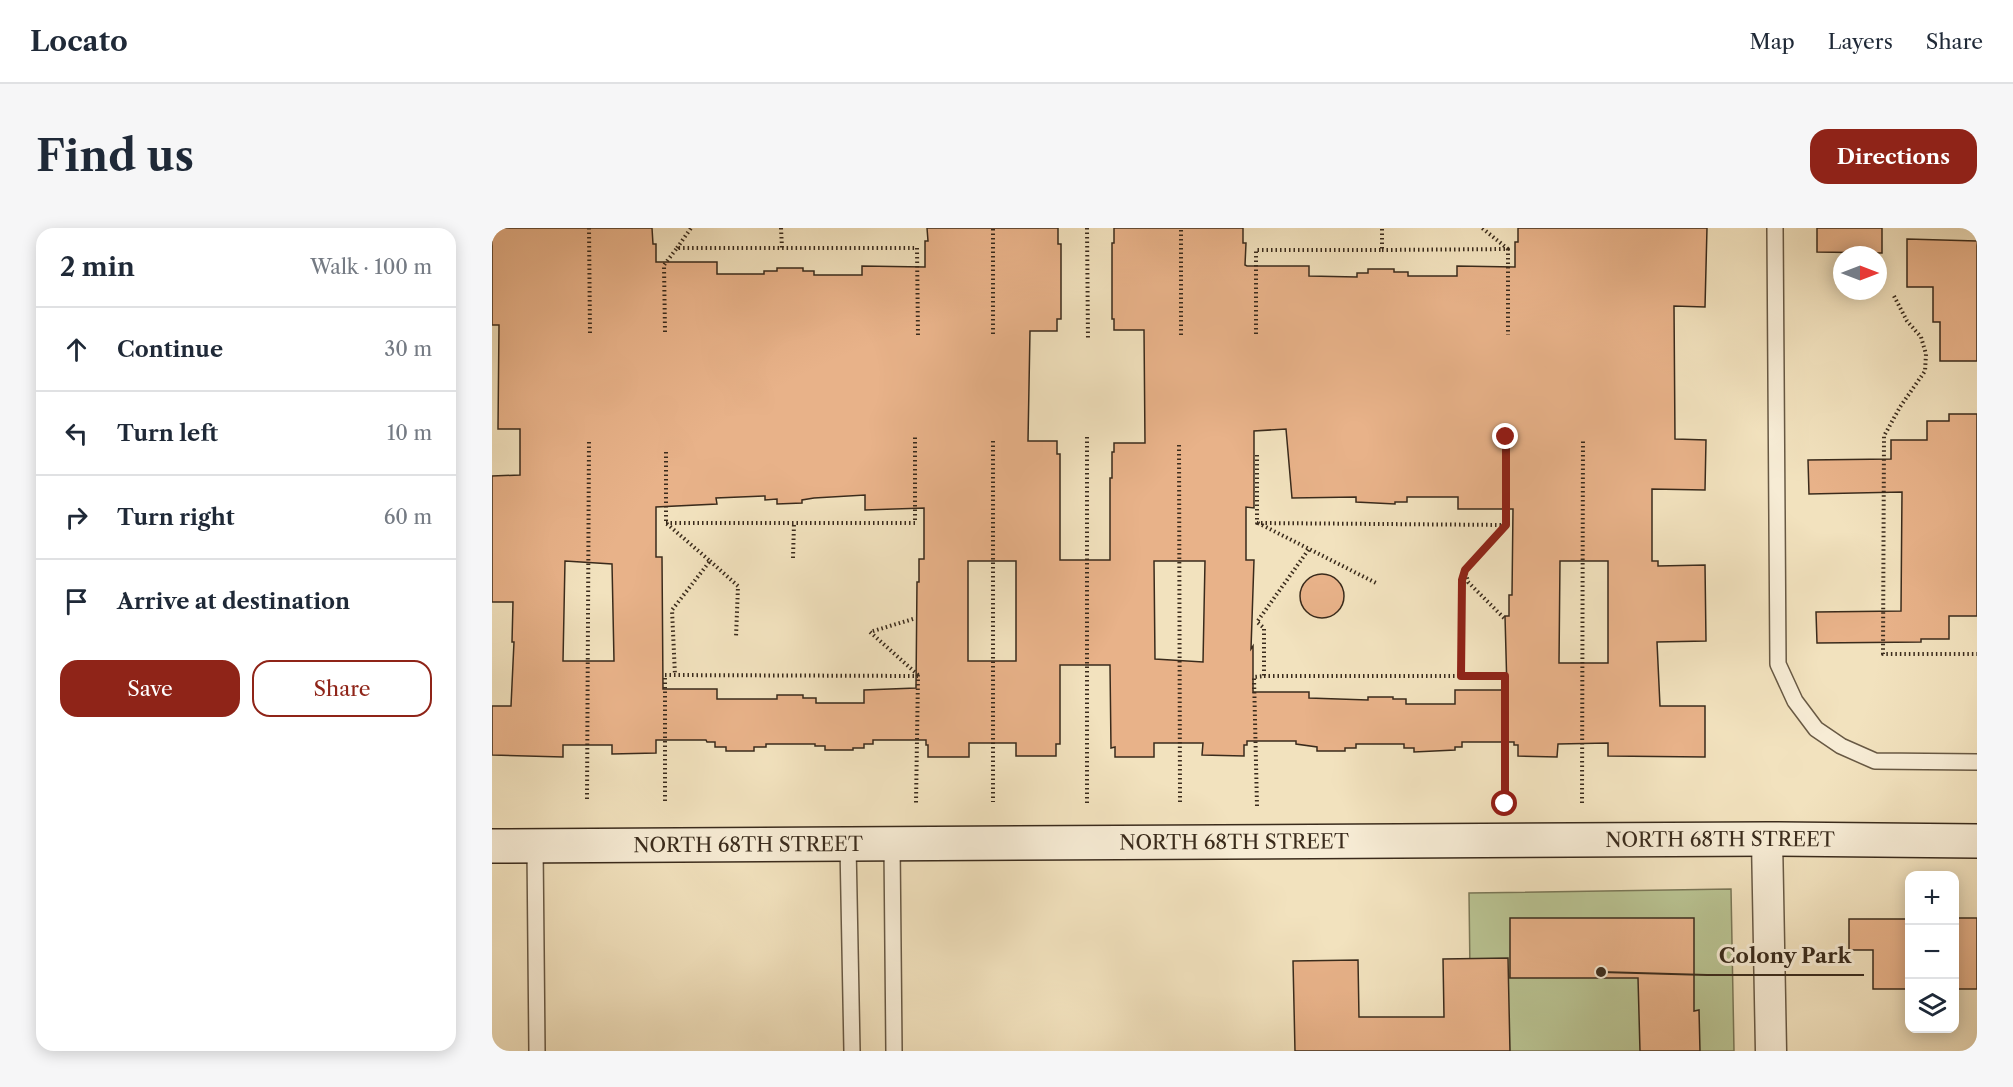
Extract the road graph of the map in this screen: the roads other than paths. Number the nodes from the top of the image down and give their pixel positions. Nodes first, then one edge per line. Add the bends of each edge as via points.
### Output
1 (1775, 228) edge
2 (1977, 762) edge
3 (1767, 839) junction
4 (1977, 841) edge
5 (848, 845) junction
6 (892, 845) junction
7 (492, 846) edge
8 (535, 847) junction
9 (537, 1051) edge
10 (852, 1051) edge
11 (894, 1051) edge
12 (1771, 1051) edge

1 - 2 lane via 1778,664 1796,701 1816,729 1842,746 1875,761
3 - 4 street, NORTH 68TH STREET
3 - 6 street, NORTH 68TH STREET
3 - 12 street
5 - 6 street, NORTH 68TH STREET
5 - 8 street, NORTH 68TH STREET
5 - 10 lane
6 - 11 lane
7 - 8 street, NORTH 68TH STREET
8 - 9 lane

